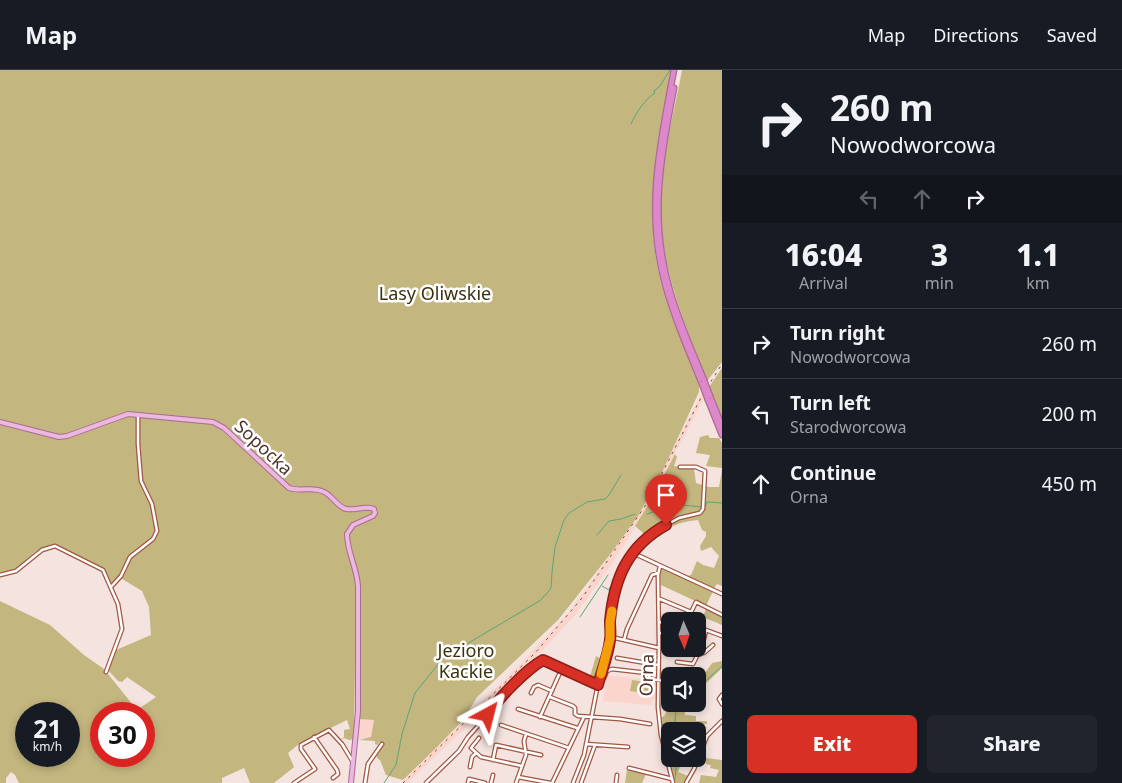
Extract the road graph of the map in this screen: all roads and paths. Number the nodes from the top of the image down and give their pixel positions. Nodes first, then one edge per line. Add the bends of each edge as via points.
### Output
1 (676, 70) edge
2 (709, 398) junction
3 (138, 414) junction
4 (0, 422) edge
5 (722, 426) edge
6 (722, 435) edge
7 (680, 466) dead end
8 (633, 553) junction
9 (660, 566) junction
10 (658, 573) junction
11 (0, 575) edge
12 (111, 587) junction
13 (722, 594) edge
14 (660, 598) junction
15 (691, 612) joint
16 (722, 615) edge
17 (660, 622) joint
18 (706, 630) edge
19 (660, 633) joint
20 (611, 636) junction
21 (722, 636) edge
22 (624, 640) junction
23 (713, 645) dead end
24 (659, 648) junction
25 (706, 652) edge
26 (617, 658) dead end
27 (695, 658) edge
28 (677, 662) dead end
29 (658, 665) junction
30 (562, 668) junction
31 (106, 672) dead end
32 (600, 678) junction
33 (659, 680) junction
34 (598, 685) junction
35 (552, 691) junction
36 (531, 693) dead end
37 (722, 695) edge
38 (550, 697) junction
39 (722, 704) edge
40 (518, 709) dead end
41 (540, 717) junction
42 (584, 717) junction
43 (591, 718) junction
44 (722, 721) edge
45 (650, 724) dead end
46 (501, 725) dead end
47 (578, 728) junction
48 (526, 734) junction
49 (314, 737) junction
50 (480, 738) dead end
51 (382, 744) dead end
52 (586, 744) junction
53 (595, 745) junction
54 (628, 747) dead end
55 (569, 748) junction
56 (526, 752) junction
57 (476, 753) junction
58 (541, 755) dead end
59 (493, 760) junction
60 (354, 762) junction
61 (522, 766) junction
62 (470, 767) dead end
63 (630, 768) dead end
64 (493, 775) dead end
65 (617, 775) dead end
66 (518, 777) junction
67 (333, 778) dead end
68 (672, 779) junction
69 (294, 783) edge
70 (352, 783) edge
71 (365, 783) edge
72 (426, 783) edge
73 (468, 783) edge
74 (485, 783) edge
75 (491, 783) edge
76 (516, 783) edge
77 (551, 783) edge
78 (573, 783) edge
79 (581, 783) edge
80 (616, 783) edge
81 (673, 783) edge
82 (686, 783) edge

1 - 2 highway, bridge via 656,169 655,232 670,301
2 - 5 highway
2 - 6 highway
3 - 4 main road, Sopocka via 124,415 59,437
3 - 12 street via 141,481 152,504 157,531 153,539 130,557 121,576
3 - 60 main road, Sopocka via 218,423 289,488 322,491 344,508 374,509 373,516 353,525 347,534 358,582 358,711
7 - 8 street via 705,471 702,511 679,518 653,532
8 - 9 street
8 - 20 street via 618,583 611,616
9 - 10 street, Orna
9 - 13 street
10 - 14 street, Orna
10 - 22 street via 652,574
11 - 12 street via 16,571 42,550 56,546 101,568
12 - 31 street via 122,629
14 - 15 street
14 - 17 street, Orna
15 - 16 street via 696,602
17 - 19 street, Orna
18 - 21 street
19 - 24 street, Orna
20 - 22 street
20 - 32 street
22 - 24 street
23 - 25 street
24 - 29 street, Orna
26 - 29 street
27 - 28 street via 692,664
29 - 33 street, Orna
30 - 34 street
30 - 35 street
30 - 72 street via 544,660 534,666 495,703 458,751
32 - 33 street via 612,670 647,674 649,679
32 - 34 street
33 - 68 street, Orna via 661,735
34 - 43 street
35 - 36 street via 538,685
35 - 38 street
37 - 39 street via 719,699
38 - 41 street
38 - 42 street via 573,706 576,715
40 - 41 street
41 - 47 street
42 - 43 street
42 - 47 street
43 - 45 street
43 - 52 street
44 - 82 street via 707,736
46 - 48 street
47 - 55 street
48 - 55 street
48 - 56 street
49 - 60 street via 329,730
49 - 67 street via 337,770 338,774
49 - 69 street via 300,746 315,769
50 - 57 street via 471,747
51 - 71 street via 368,764
52 - 53 street
52 - 78 street
53 - 54 street
53 - 79 street
55 - 77 street
56 - 58 street
56 - 59 street via 496,745
56 - 61 street
57 - 59 street
57 - 62 street
59 - 61 street
60 - 70 main road, Sopocka
61 - 66 street
63 - 68 street
64 - 75 street
65 - 80 street
66 - 76 street
66 - 77 street
68 - 81 street, Orna
73 - 74 street via 469,779

